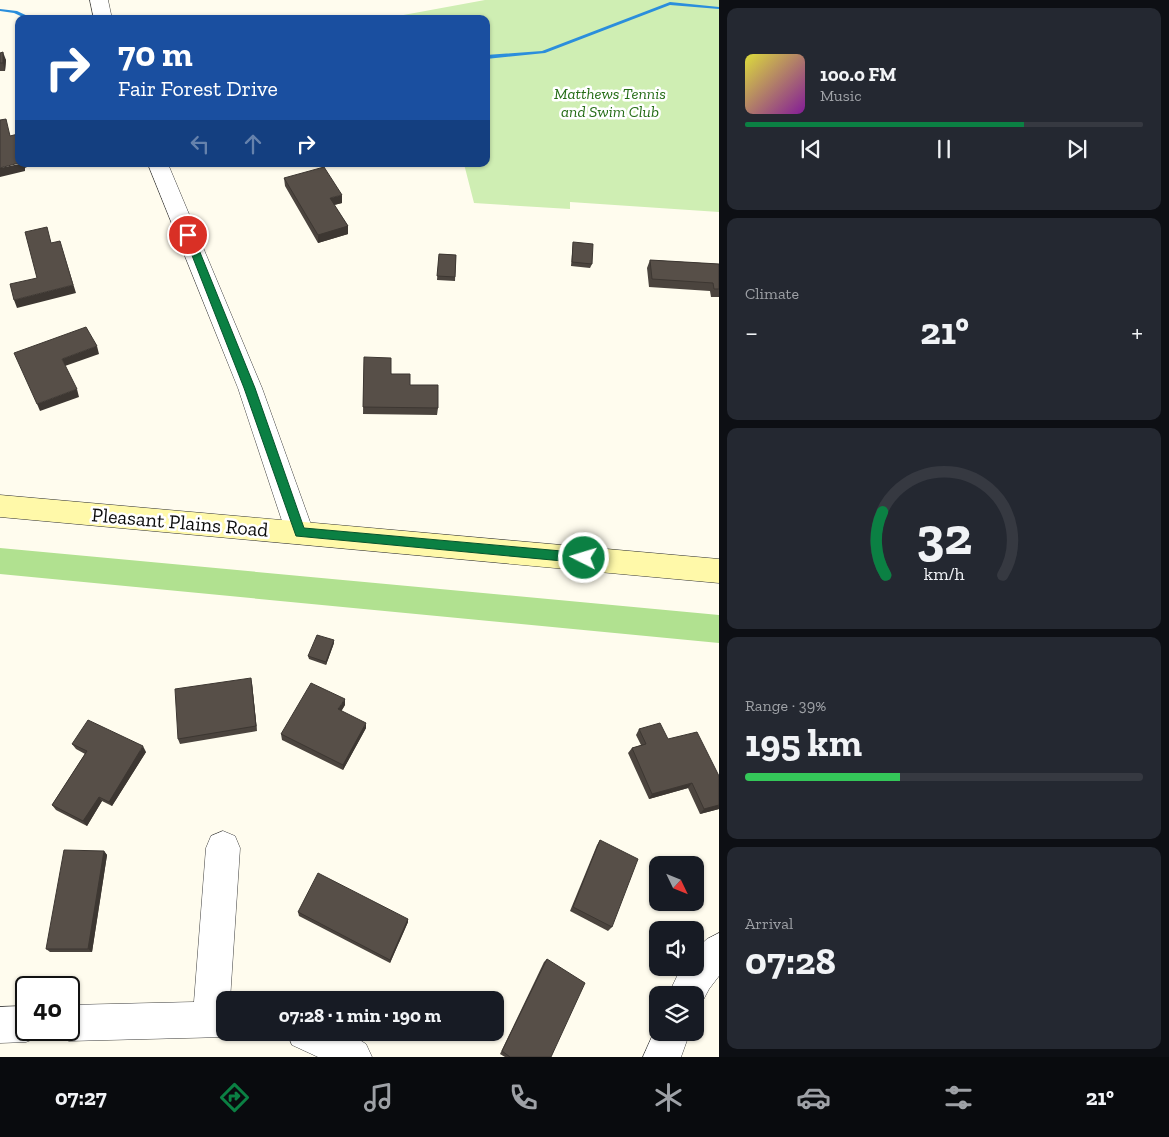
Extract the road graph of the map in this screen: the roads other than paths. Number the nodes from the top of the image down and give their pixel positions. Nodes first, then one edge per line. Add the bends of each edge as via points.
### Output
1 (99, 0) edge
2 (102, 15) edge
3 (159, 167) edge
4 (0, 506) edge
5 (300, 533) junction
6 (719, 571) edge
7 (223, 848) dead end
8 (719, 951) edge
9 (690, 986) edge
10 (219, 991) edge
11 (216, 1018) edge
12 (80, 1023) edge
13 (15, 1024) edge
14 (0, 1025) edge
15 (325, 1041) edge
16 (668, 1041) edge
17 (352, 1057) edge
18 (662, 1057) edge

1 - 2 street
3 - 5 street via 250,388
4 - 5 street, Pleasant Plains Road
5 - 6 street, Pleasant Plains Road
7 - 10 street
8 - 9 street via 696,975
11 - 12 street
13 - 14 street
15 - 17 street
16 - 18 street

